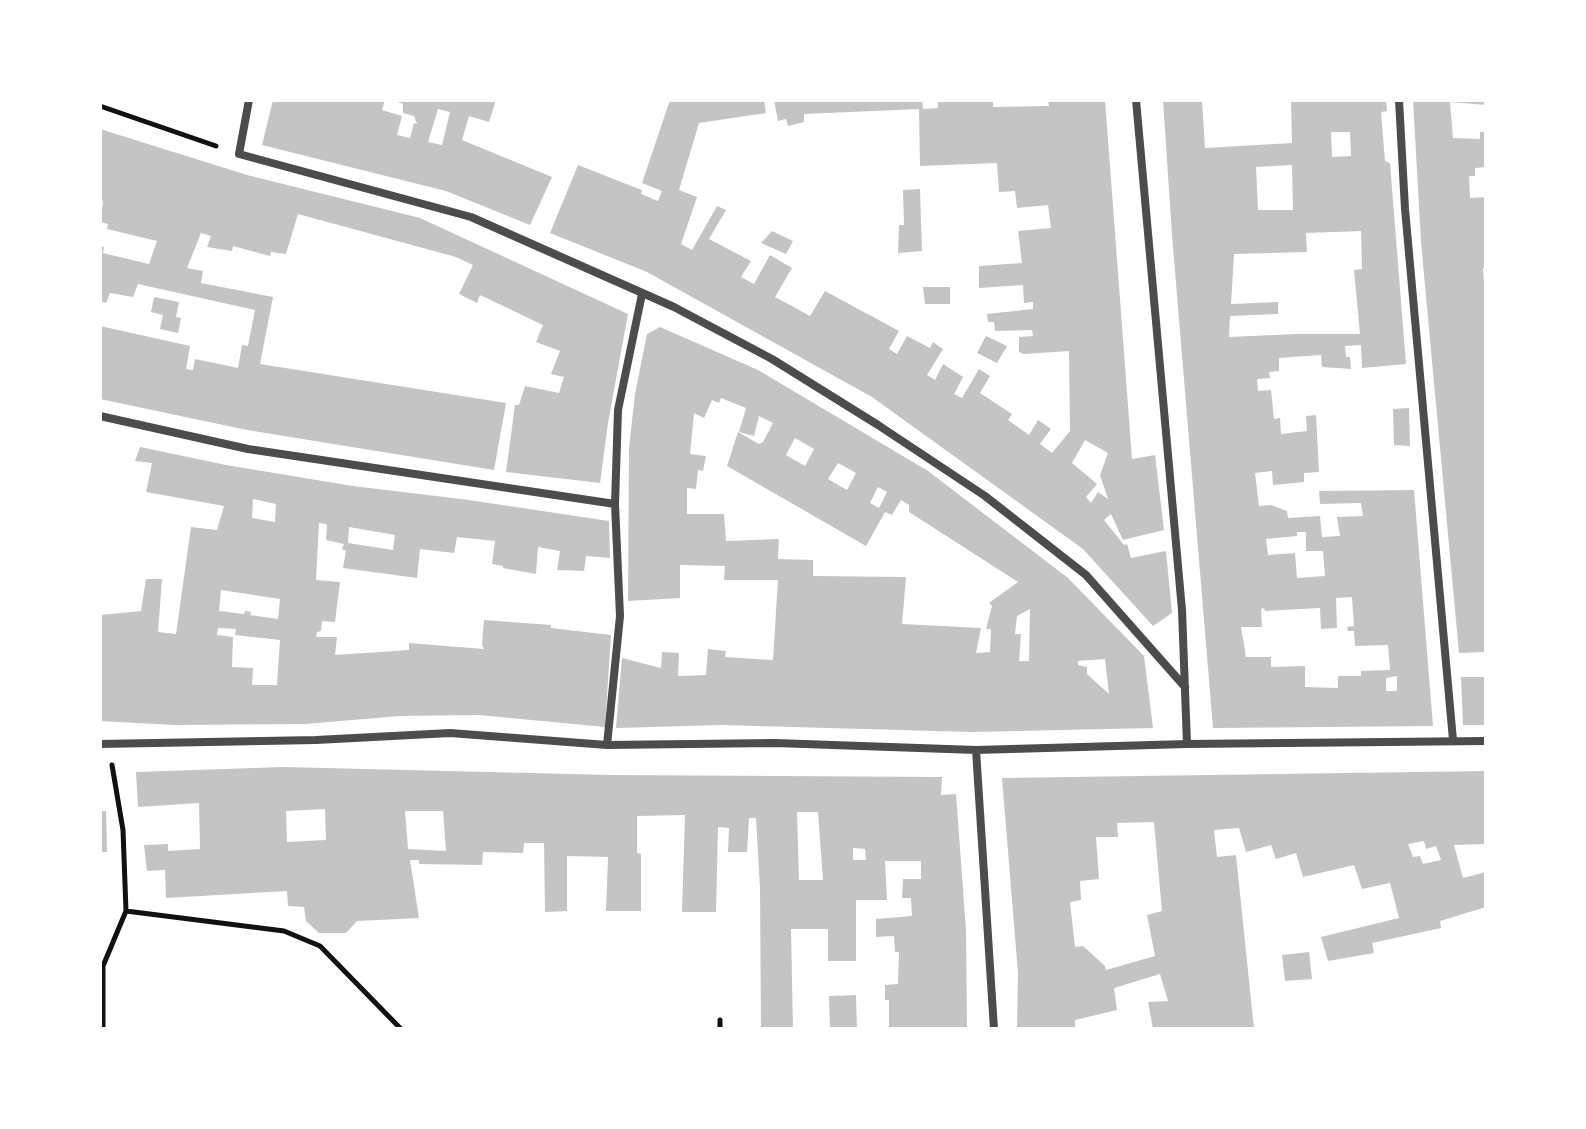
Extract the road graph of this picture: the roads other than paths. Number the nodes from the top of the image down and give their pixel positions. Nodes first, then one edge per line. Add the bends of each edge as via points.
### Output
1 (249, 100) edge
2 (1136, 100) edge
3 (1399, 100) edge
4 (642, 294) junction
5 (100, 416) edge
6 (615, 504) junction
7 (1185, 687) junction
8 (1453, 740) junction
9 (1486, 741) edge
10 (104, 744) edge
11 (1187, 744) junction
12 (607, 745) junction
13 (976, 750) junction
14 (994, 1029) edge

1 - 4 street via 239,154 471,217
2 - 7 street
3 - 8 street
4 - 6 street via 618,410
4 - 7 street via 772,359 985,496 1086,575
5 - 6 street via 248,449
6 - 12 street via 620,616
7 - 11 street
8 - 9 street
8 - 11 street
10 - 12 street via 450,733
11 - 13 street
12 - 13 street via 775,743
13 - 14 street

